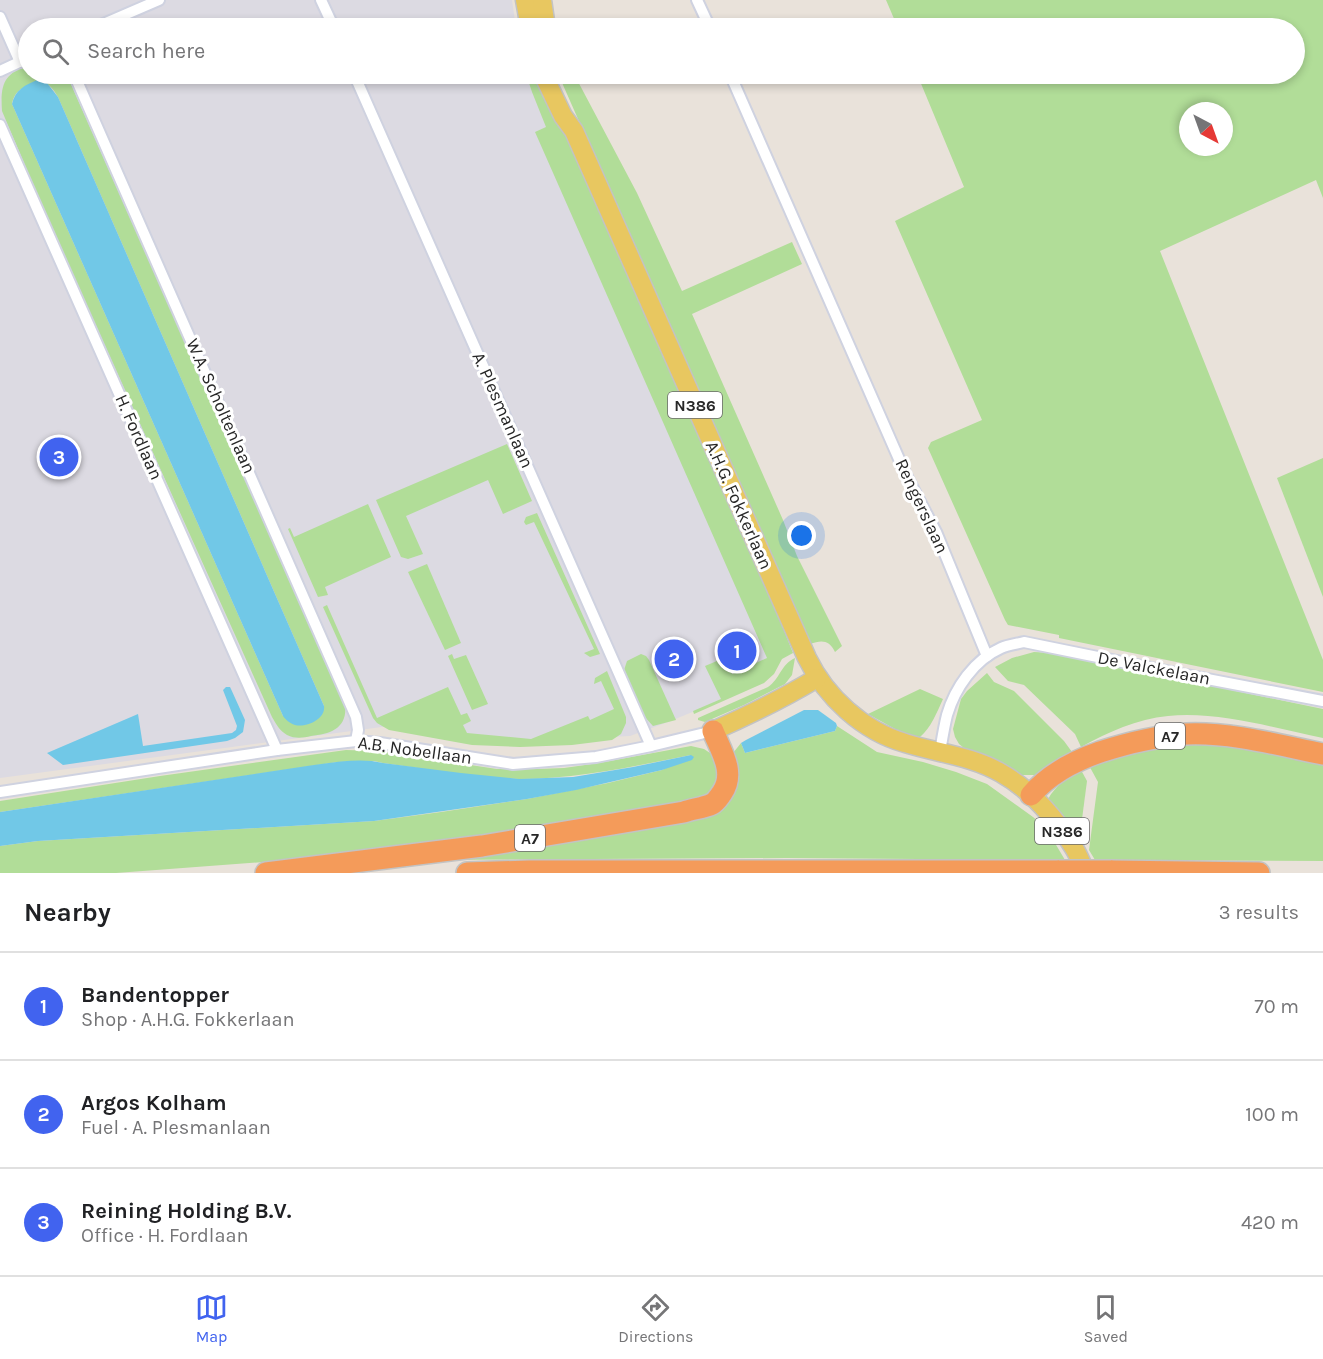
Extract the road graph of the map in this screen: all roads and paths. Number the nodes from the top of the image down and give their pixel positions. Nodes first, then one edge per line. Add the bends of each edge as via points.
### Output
1 (159, 0) edge
2 (321, 0) edge
3 (525, 0) edge
4 (542, 0) edge
5 (697, 0) edge
6 (0, 17) edge
7 (117, 18) edge
8 (329, 18) edge
9 (528, 18) edge
10 (545, 18) edge
11 (705, 18) edge
12 (18, 49) edge
13 (18, 62) edge
14 (0, 70) edge
15 (78, 84) edge
16 (358, 84) edge
17 (548, 84) edge
18 (560, 84) edge
19 (734, 84) edge
20 (0, 125) edge
21 (574, 131) junction
22 (987, 656) junction
23 (817, 678) junction
24 (1323, 701) edge
25 (713, 730) junction
26 (356, 741) junction
27 (651, 746) junction
28 (277, 750) junction
29 (940, 752) junction
30 (1323, 754) edge
31 (0, 792) edge
32 (1031, 795) junction
33 (266, 873) edge
34 (467, 873) edge
35 (1086, 873) edge
36 (1259, 873) edge

1 - 7 street
2 - 8 street
3 - 9 main road
4 - 10 main road
5 - 11 street
6 - 12 street
13 - 14 street
15 - 26 street, W.A. Scholtenlaan via 356,717
16 - 27 street, A. Plesmanlaan
17 - 21 main road, A.H.G. Fokkerlaan / N386
18 - 21 main road, A.H.G. Fokkerlaan / N386
19 - 22 street, Rengerslaan via 906,475 936,532
20 - 28 street, H. Fordlaan
21 - 23 main road, A.H.G. Fokkerlaan / N386
22 - 24 street, De Valckelaan via 1002,647 1024,642
22 - 29 street via 971,670 954,696
23 - 25 main road, A.B. Nobellaan via 753,714
23 - 29 main road, A.H.G. Fokkerlaan / N386 via 849,712 874,729 890,738
25 - 27 street, A.B. Nobellaan
25 - 33 highway, A7 via 726,762 728,781 711,804 482,846
26 - 27 street, A.B. Nobellaan via 513,764 596,758
26 - 28 street, A.B. Nobellaan
28 - 31 street, A.B. Nobellaan
29 - 32 main road, N386 via 1000,772
30 - 32 highway, A7 via 1241,738 1202,734 1159,737 1083,758
32 - 35 main road, N386 via 1075,849
34 - 36 highway, A7, bridge

